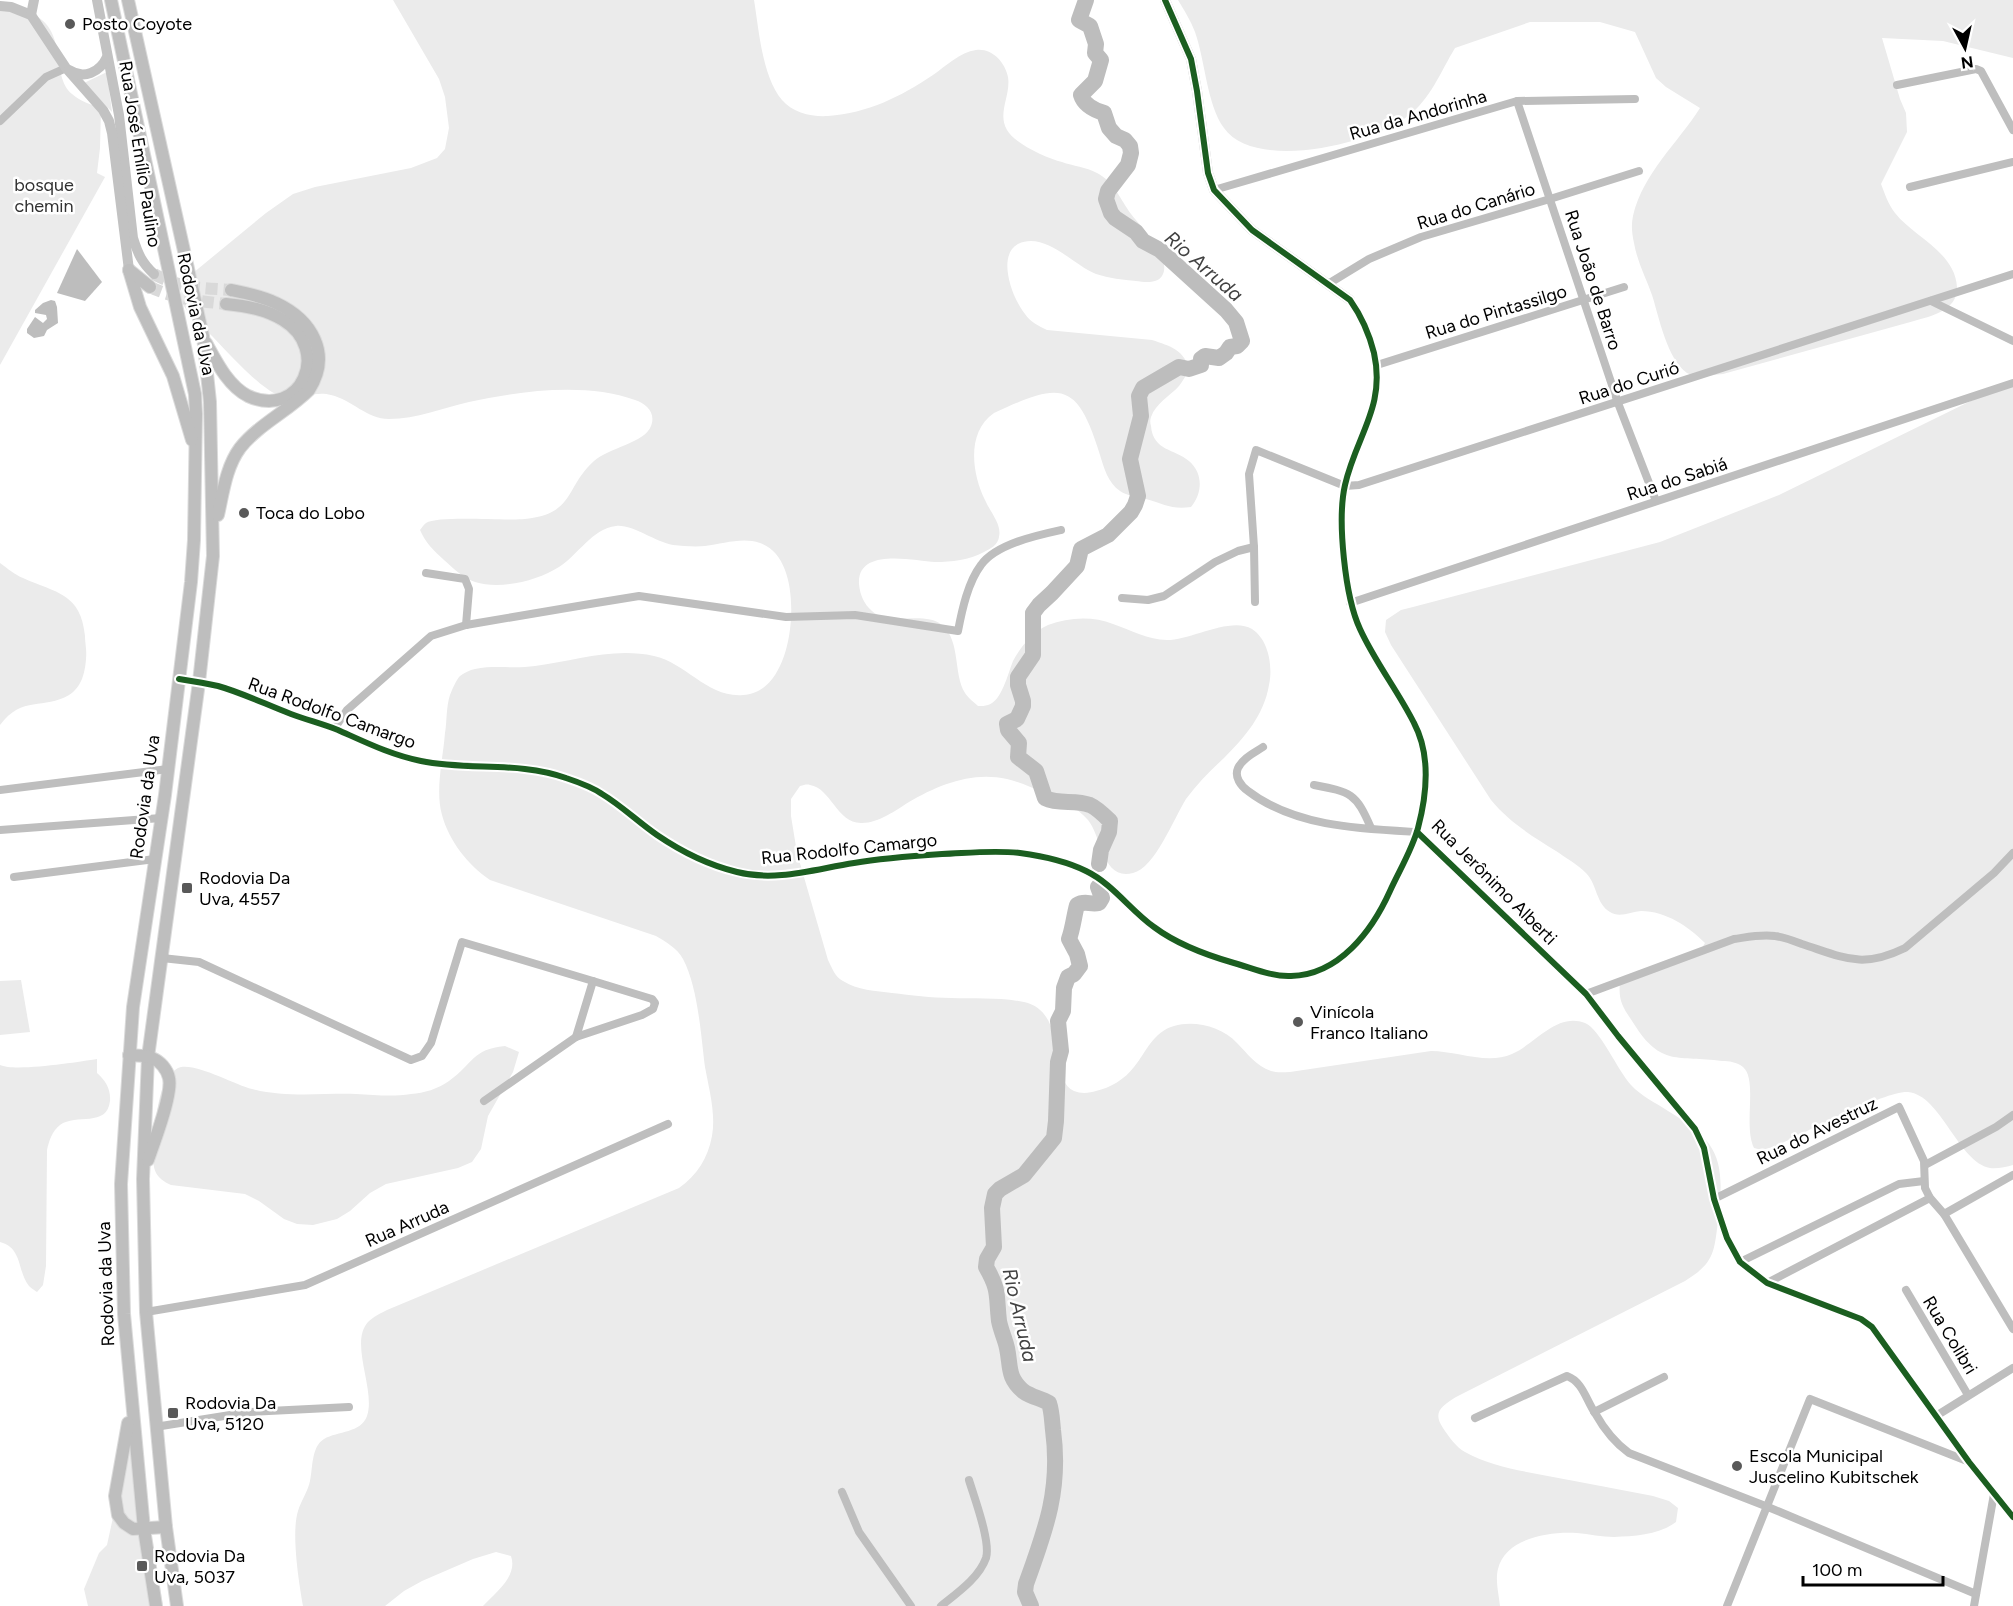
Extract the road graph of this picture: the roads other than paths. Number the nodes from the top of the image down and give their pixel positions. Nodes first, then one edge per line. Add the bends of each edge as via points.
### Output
1 (14, 0) edge
2 (34, 0) edge
3 (97, 0) edge
4 (111, 0) edge
5 (128, 0) edge
6 (1165, 0) edge
7 (0, 5) edge
8 (31, 15) junction
9 (107, 57) junction
10 (66, 68) junction
11 (1897, 85) dead end
12 (1635, 99) dead end
13 (1517, 101) junction
14 (0, 121) edge
15 (2013, 130) edge
16 (2013, 162) edge
17 (1639, 171) dead end
18 (1910, 187) dead end
19 (1214, 190) junction
20 (1551, 199) junction
21 (129, 270) junction
22 (154, 274) tunnel mouth
23 (2013, 274) edge
24 (1328, 284) junction
25 (150, 287) tunnel mouth
26 (1624, 287) dead end
27 (231, 290) tunnel mouth
28 (1350, 300) joint
29 (1584, 300) junction
30 (1931, 301) junction
31 (226, 304) tunnel mouth
32 (203, 336) junction
33 (2013, 341) edge
34 (1377, 365) junction
35 (2013, 383) edge
36 (1618, 403) junction
37 (194, 450) junction
38 (1345, 486) junction
39 (1656, 501) junction
40 (1061, 530) dead end
41 (213, 534) junction
42 (1254, 547) junction
43 (426, 573) dead end
44 (1122, 598) dead end
45 (1255, 602) dead end
46 (1350, 603) junction
47 (465, 625) junction
48 (179, 679) junction
49 (199, 682) junction
50 (334, 729) junction
51 (1263, 747) dead end
52 (168, 769) junction
53 (1314, 785) dead end
54 (0, 790) edge
55 (161, 818) junction
56 (1371, 828) junction
57 (0, 830) edge
58 (1417, 832) junction
59 (2013, 854) edge
60 (155, 859) junction
61 (14, 876) dead end
62 (162, 958) junction
63 (593, 981) junction
64 (1586, 994) junction
65 (576, 1037) junction
66 (129, 1055) junction
67 (148, 1057) junction
68 (484, 1101) dead end
69 (2013, 1115) edge
70 (668, 1124) dead end
71 (1925, 1165) junction
72 (2013, 1175) edge
73 (143, 1179) junction
74 (1924, 1181) junction
75 (1930, 1198) junction
76 (1714, 1199) junction
77 (1944, 1214) junction
78 (1740, 1262) junction
79 (1767, 1283) junction
80 (1906, 1290) dead end
81 (146, 1312) junction
82 (2013, 1329) edge
83 (2013, 1368) edge
84 (1664, 1377) dead end
85 (1968, 1395) junction
86 (131, 1404) junction
87 (349, 1407) dead end
88 (1594, 1412) junction
89 (1936, 1416) junction
90 (1474, 1418) dead end
91 (155, 1427) junction
92 (1968, 1462) junction
93 (969, 1480) dead end
94 (842, 1492) dead end
95 (1994, 1494) junction
96 (1768, 1507) junction
97 (2012, 1513) edge
98 (166, 1527) junction
99 (144, 1530) junction
100 (1976, 1594) junction
101 (156, 1606) edge
102 (177, 1606) edge
103 (911, 1606) edge
104 (941, 1606) edge
105 (1727, 1606) edge
106 (1974, 1606) edge

1 - 7 street
2 - 8 street
3 - 9 street, Rua José Emílio Paulino
4 - 37 main road, Rodovia da Uva via 195,394
5 - 32 main road, Rodovia da Uva
6 - 19 street, Rua Jerônimo Alberti via 1191,59
7 - 8 street
8 - 10 street, Rua José Emílio Paulino
9 - 10 street via 98,71 90,74 73,73
9 - 22 street, Rua José Emílio Paulino via 119,115 133,238 144,265
10 - 14 street via 46,77
10 - 21 street, Rua José Emílio Paulino via 109,121
11 - 15 street via 1976,69 1983,74
12 - 13 street, Rua da Andorinha
13 - 19 street, Rua da Andorinha
13 - 20 street, Rua João de Barro
16 - 18 street
17 - 20 street, Rua do Canário
19 - 24 street, Rua Jerônimo Alberti via 1252,230
20 - 24 street, Rua do Canário via 1421,237 1369,259
20 - 29 street, Rua João de Barro
21 - 25 main road
21 - 37 main road via 140,307 172,376
23 - 30 street, Rua do Curió
24 - 28 street, Rua Jerônimo Alberti
26 - 29 street, Rua do Pintassilgo
27 - 41 main road via 276,302 294,314 307,325 317,343 320,361 309,390 240,449 226,477
28 - 34 street, Rua Jerônimo Alberti via 1369,332
29 - 34 street, Rua do Pintassilgo
29 - 36 street, Rua João de Barro
30 - 33 street
30 - 36 street, Rua do Curió
31 - 32 main road via 248,306 284,321 305,345 306,377 285,397 272,400 247,395 225,375
32 - 41 main road, Rodovia da Uva via 210,402
34 - 38 street, Rua Jerônimo Alberti via 1378,386 1372,411
35 - 39 street, Rua do Sabiá
36 - 38 street, Rua do Curió via 1359,486
36 - 39 street, Rua João de Barro
37 - 48 main road, Rodovia da Uva via 194,540
38 - 42 street via 1256,450 1250,474
38 - 46 street, Rua Jerônimo Alberti via 1341,513
39 - 46 street, Rua do Sabiá
40 - 47 street via 1003,547 981,564 962,609 958,631 855,615 786,617 639,596
41 - 49 main road, Rodovia da Uva
42 - 44 street via 1215,562 1164,596 1148,600
42 - 45 street
43 - 47 street via 465,579 469,589
46 - 58 street, Rua Jerônimo Alberti via 1366,642 1421,739 1425,774
47 - 50 street via 431,636 347,710
48 - 49 street, Rua Rodolfo Camargo
48 - 52 main road, Rodovia da Uva
49 - 50 street, Rua Rodolfo Camargo
49 - 62 main road, Rodovia da Uva
50 - 58 street, Rua Rodolfo Camargo via 424,762 524,768 564,777 601,793 658,836 703,861 741,873 793,874 860,862 985,851 1068,863 1106,884 1150,925 1173,940 1213,957 1290,977 1312,974 1330,965 1371,927
51 - 56 street via 1242,761 1237,770 1244,788 1257,798 1312,820
52 - 54 street
52 - 55 main road, Rodovia da Uva
53 - 56 street via 1351,794
55 - 57 street
55 - 60 main road, Rodovia da Uva
56 - 58 street
58 - 64 street, Rua Jerônimo Alberti
59 - 64 street via 1905,948 1889,956 1851,960 1777,936 1758,935 1734,939
60 - 61 street
60 - 66 main road, Rodovia da Uva
62 - 63 street via 199,962 411,1060 422,1056 431,1043 462,942
62 - 67 main road, Rodovia da Uva
63 - 65 street
63 - 65 street via 655,1003 653,1009 642,1015
64 - 76 street, Rua Jerônimo Alberti via 1695,1129 1704,1148
65 - 68 street
66 - 67 main road
66 - 86 main road, Rodovia da Uva via 121,1184
67 - 73 main road, Rodovia da Uva
67 - 73 main road via 164,1066 170,1080
69 - 71 street
70 - 81 street, Rua Arruda via 312,1283
71 - 74 street, Rua do Avestruz
71 - 76 street, Rua do Avestruz via 1899,1107
72 - 77 street
73 - 81 main road, Rodovia da Uva
74 - 75 street, Rua do Avestruz
74 - 78 street via 1899,1184
75 - 77 street, Rua do Avestruz
75 - 79 street
76 - 78 street, Rua Jerônimo Alberti
77 - 82 street, Rua do Avestruz
78 - 79 street, Rua Jerônimo Alberti
79 - 89 street, Rua Jerônimo Alberti via 1850,1314 1872,1327
80 - 85 street, Rua Colibri
81 - 91 main road, Rodovia da Uva
83 - 85 street
84 - 88 street
85 - 89 street
86 - 99 main road, Rodovia da Uva
86 - 99 main road via 116,1506 124,1523
87 - 91 street via 249,1412
88 - 90 street via 1580,1385 1567,1376
88 - 96 street via 1617,1444 1629,1453
89 - 92 street, Rua Jerônimo Alberti
91 - 98 main road, Rodovia da Uva
92 - 95 street, Rua Jerônimo Alberti
92 - 96 street via 1810,1399
93 - 104 street via 986,1538 986,1560
94 - 103 street via 859,1532
95 - 97 street, Rua Jerônimo Alberti
95 - 100 street
96 - 100 street
96 - 105 street
98 - 99 main road
98 - 102 main road, Rodovia da Uva
99 - 101 main road, Rodovia da Uva
100 - 106 street

